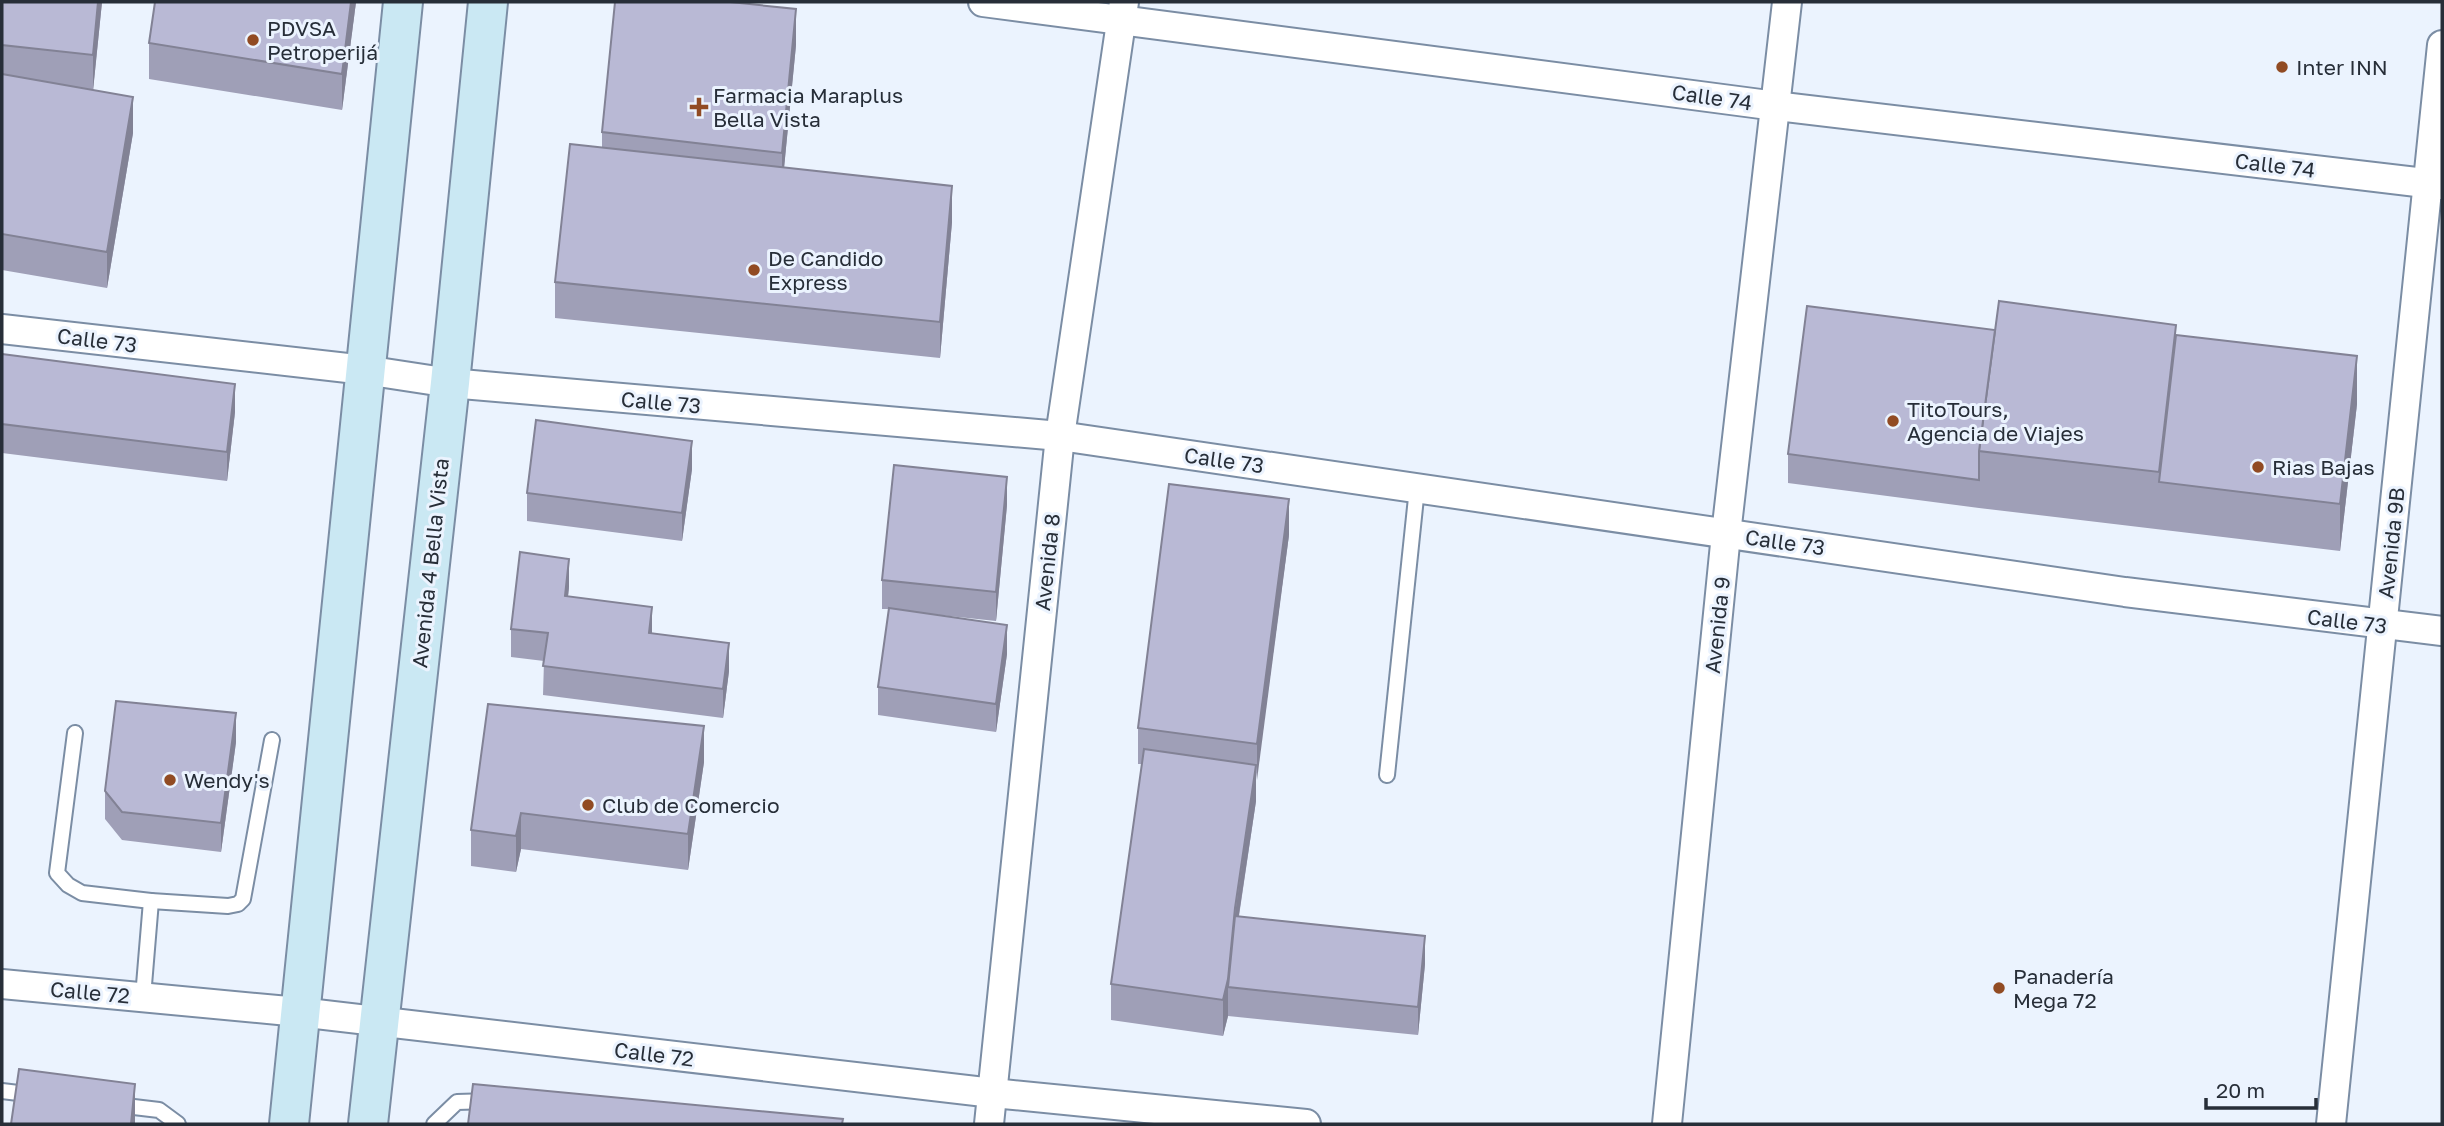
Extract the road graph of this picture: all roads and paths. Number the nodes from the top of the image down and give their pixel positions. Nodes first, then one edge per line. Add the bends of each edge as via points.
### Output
1 (403, 2) edge
2 (488, 2) edge
3 (983, 2) edge
4 (1787, 2) edge
5 (1123, 10) edge
6 (2442, 45) edge
7 (1776, 106) junction
8 (2434, 184) edge
9 (2, 328) edge
10 (365, 370) junction
11 (450, 383) junction
12 (1060, 436) junction
13 (1417, 488) junction
14 (1726, 534) junction
15 (2383, 625) junction
16 (2442, 631) edge
17 (75, 733) dead end
18 (272, 740) dead end
19 (1387, 775) dead end
20 (151, 901) junction
21 (2, 984) edge
22 (143, 997) junction
23 (299, 1012) junction
24 (380, 1022) junction
25 (2, 1091) edge
26 (993, 1093) junction
27 (54, 1097) edge
28 (506, 1100) edge
29 (107, 1104) edge
30 (178, 1124) edge
31 (289, 1124) edge
32 (368, 1124) edge
33 (434, 1124) edge
34 (989, 1124) edge
35 (1306, 1124) edge
36 (1667, 1124) edge
37 (2331, 1124) edge

1 - 10 street
2 - 11 street, Avenida 4 Bella Vista
3 - 5 street, Calle 74
4 - 7 street, Avenida 9
5 - 7 street, Calle 74
5 - 12 street, Avenida 8
6 - 8 street, Avenida 9B
7 - 8 street, Calle 74
7 - 14 street, Avenida 9
8 - 15 street, Avenida 9B
9 - 10 street, Calle 73
10 - 11 street, Calle 73
10 - 23 street
11 - 12 street, Calle 73
11 - 24 street, Avenida 4 Bella Vista
12 - 13 street, Calle 73
12 - 26 street, Avenida 8
13 - 14 street, Calle 73
13 - 19 lane
14 - 15 street, Calle 73
14 - 36 street, Avenida 9
15 - 16 street, Calle 73
15 - 37 street, Avenida 9B
17 - 20 lane via 57,873 82,893
18 - 20 lane via 243,899 228,906
20 - 22 lane
21 - 22 street, Calle 72
22 - 23 street, Calle 72
23 - 24 street, Calle 72
23 - 31 street
24 - 26 street, Calle 72
24 - 32 street, Avenida 4 Bella Vista
25 - 27 lane
26 - 34 street, Avenida 8
26 - 35 street, Calle 72
28 - 33 lane via 457,1102
29 - 30 lane via 159,1111

